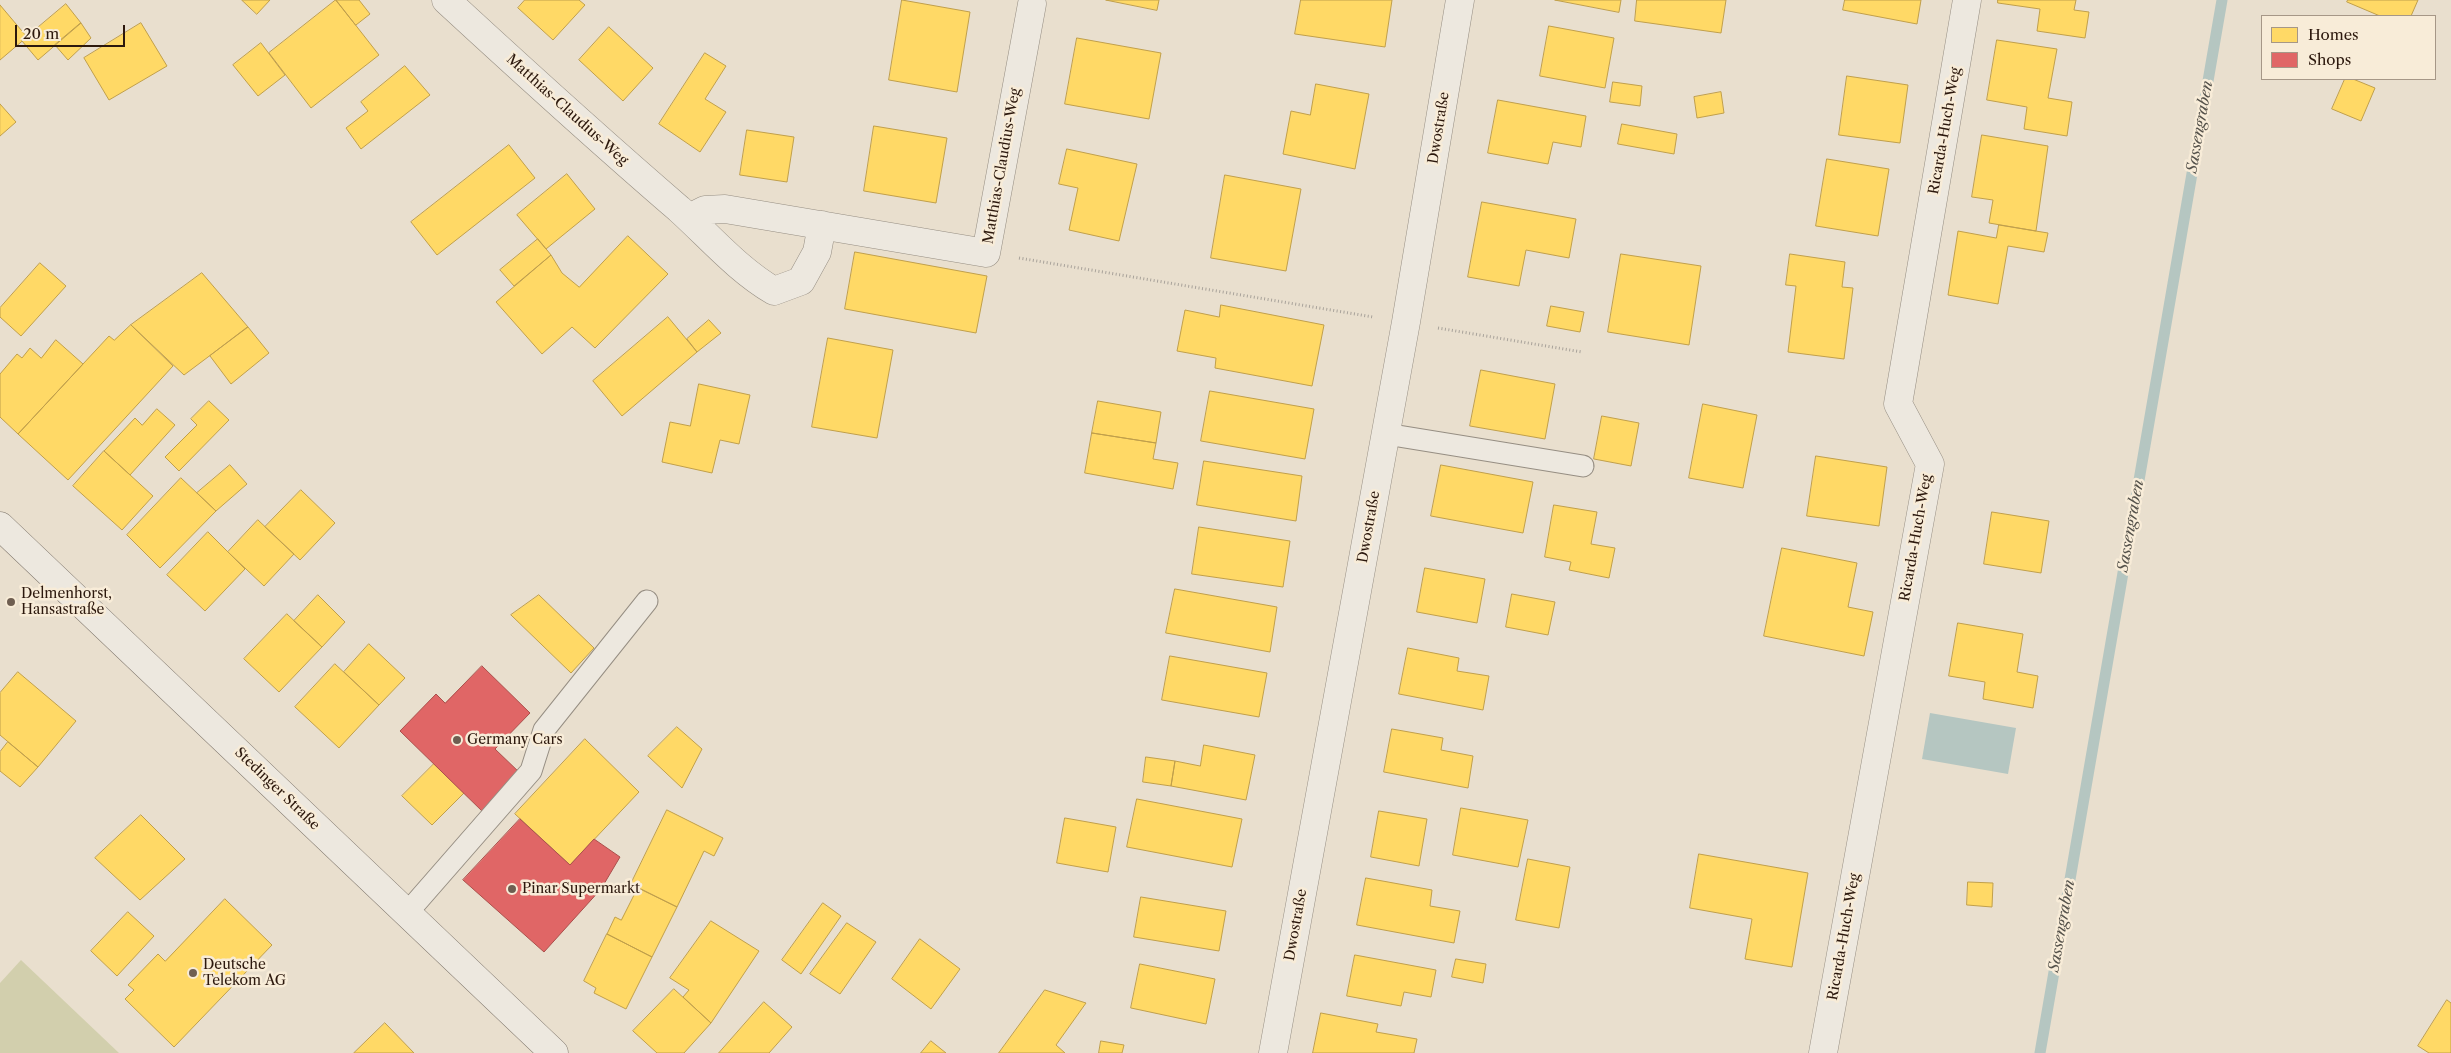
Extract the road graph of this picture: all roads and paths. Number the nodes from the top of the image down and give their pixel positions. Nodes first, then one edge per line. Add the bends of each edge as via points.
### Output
1 (446, 0) edge
2 (1460, 0) edge
3 (1967, 0) edge
4 (1032, 4) dead end
5 (688, 218) junction
6 (822, 225) junction
7 (986, 253) junction
8 (1406, 322) junction
9 (1582, 352) dead end
10 (1386, 434) junction
11 (1583, 466) dead end
12 (0, 526) edge
13 (647, 601) dead end
14 (407, 913) junction
15 (554, 1053) edge
16 (1273, 1053) edge
17 (1823, 1053) edge

1 - 5 street, Matthias-Claudius-Weg
2 - 8 street, Dwostraße
3 - 17 street, Ricarda-Huch-Weg via 1898,404 1930,464
4 - 7 street, Matthias-Claudius-Weg
5 - 6 street, Matthias-Claudius-Weg via 705,210 725,209
5 - 6 street, Matthias-Claudius-Weg via 756,280 774,291 801,281 817,252
6 - 7 street, Matthias-Claudius-Weg
7 - 8 path
8 - 9 path
8 - 10 street, Dwostraße
10 - 11 lane
10 - 16 street, Dwostraße
12 - 14 street, Stedinger Straße
13 - 14 lane via 544,730 532,771
14 - 15 street, Stedinger Straße

